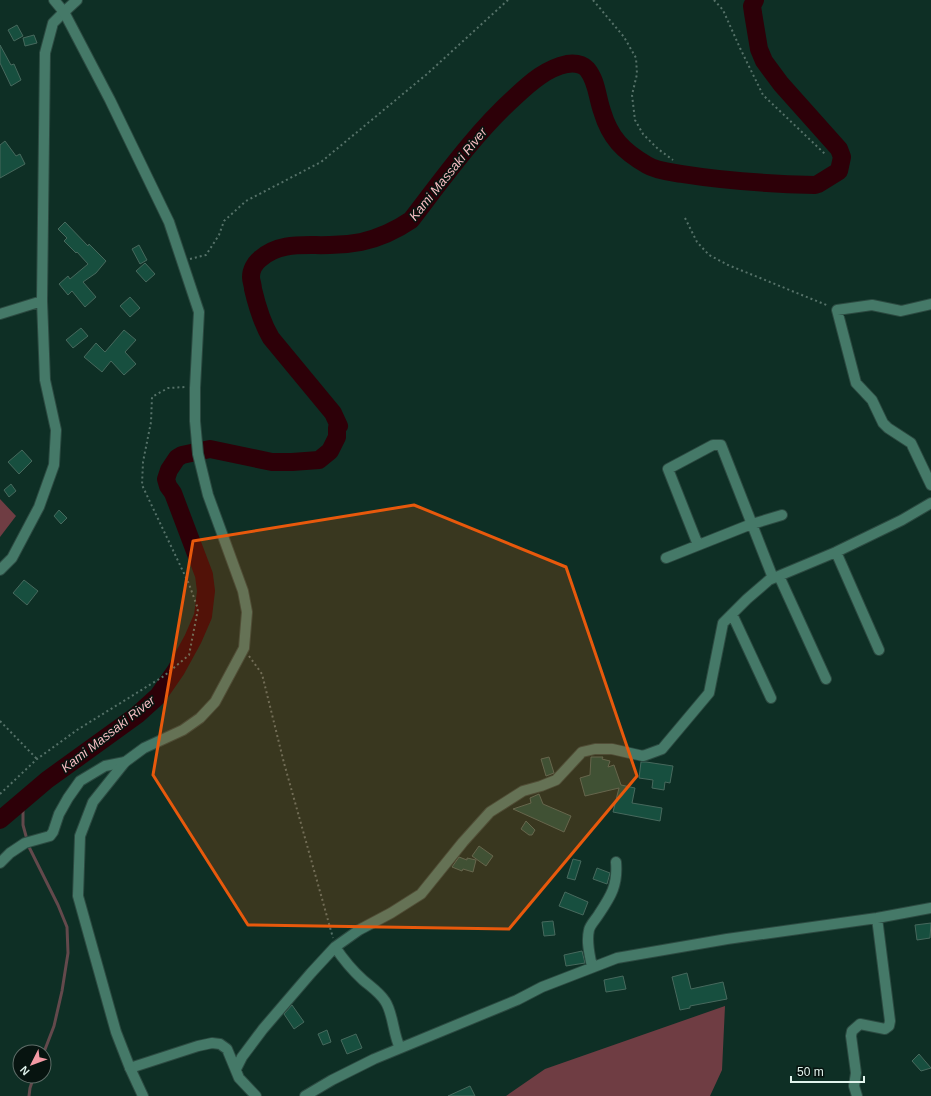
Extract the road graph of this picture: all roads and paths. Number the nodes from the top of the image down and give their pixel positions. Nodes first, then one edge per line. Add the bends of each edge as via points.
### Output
1 (54, 0) edge
2 (77, 0) edge
3 (508, 0) edge
4 (593, 0) edge
5 (714, 0) edge
6 (64, 12) junction
7 (825, 154) dead end
8 (673, 160) dead end
9 (685, 218) dead end
10 (182, 261) junction
11 (42, 301) junction
12 (931, 304) edge
13 (838, 310) junction
14 (0, 314) edge
15 (195, 388) junction
16 (931, 485) edge
17 (931, 503) edge
18 (782, 515) dead end
19 (752, 524) junction
20 (698, 545) junction
21 (836, 552) junction
22 (666, 558) dead end
23 (0, 570) edge
24 (776, 577) junction
25 (732, 614) junction
26 (244, 648) junction
27 (879, 650) dead end
28 (826, 679) dead end
29 (771, 698) dead end
30 (0, 721) edge
31 (37, 759) junction
32 (126, 762) junction
33 (0, 794) edge
34 (616, 862) dead end
35 (0, 863) edge
36 (931, 908) edge
37 (877, 918) junction
38 (335, 947) junction
39 (592, 967) junction
40 (400, 1048) junction
41 (130, 1068) junction
42 (236, 1069) junction
43 (143, 1096) edge
44 (256, 1096) edge
45 (305, 1096) edge
46 (857, 1096) edge

1 - 6 street
2 - 6 street
3 - 10 path via 427,74 320,162 246,201 224,221 219,236 206,255
4 - 8 path via 624,37 636,58 637,74 632,95 636,120 643,134
5 - 7 path via 723,10 763,95
6 - 10 street via 169,222
6 - 11 street via 53,23 45,53
9 - 13 path via 697,242 709,255 728,266
10 - 15 street via 199,312
11 - 14 street
11 - 23 street via 45,380 56,430 54,465 39,507 12,558
12 - 13 street via 901,311 872,305
13 - 16 street via 856,384 872,400 882,423 911,444
15 - 26 street via 198,454 208,495 243,591 247,612
15 - 31 path via 168,388 152,397 142,485 189,584 198,609 189,655 164,676 77,730
17 - 21 street
18 - 19 street
19 - 20 street
19 - 20 street via 721,445 713,445 668,469
19 - 24 street
20 - 22 street
21 - 24 street
21 - 27 street
24 - 25 street via 769,580
24 - 28 street
25 - 29 street
25 - 38 street via 723,623 709,693 662,749 643,756 612,749 582,752 556,780 523,791 490,812 421,894
26 - 32 street via 215,702 200,718 183,730 144,748
26 - 38 path via 262,674
30 - 31 path
31 - 33 path
32 - 35 street via 105,766 80,781 59,814 50,836 25,843
32 - 41 street via 93,802 80,836 78,896 116,1032
34 - 39 street via 617,876 613,889 589,928 588,943
36 - 37 street
37 - 39 street via 727,939 617,958
37 - 46 street via 890,1021 885,1029 860,1024 852,1031 856,1073 854,1086
38 - 40 street via 345,962 379,992 386,1002
38 - 42 street via 263,1029
39 - 40 street
40 - 45 street via 332,1080
41 - 42 street via 212,1043 220,1044 226,1049
41 - 43 street
42 - 44 street via 239,1078

